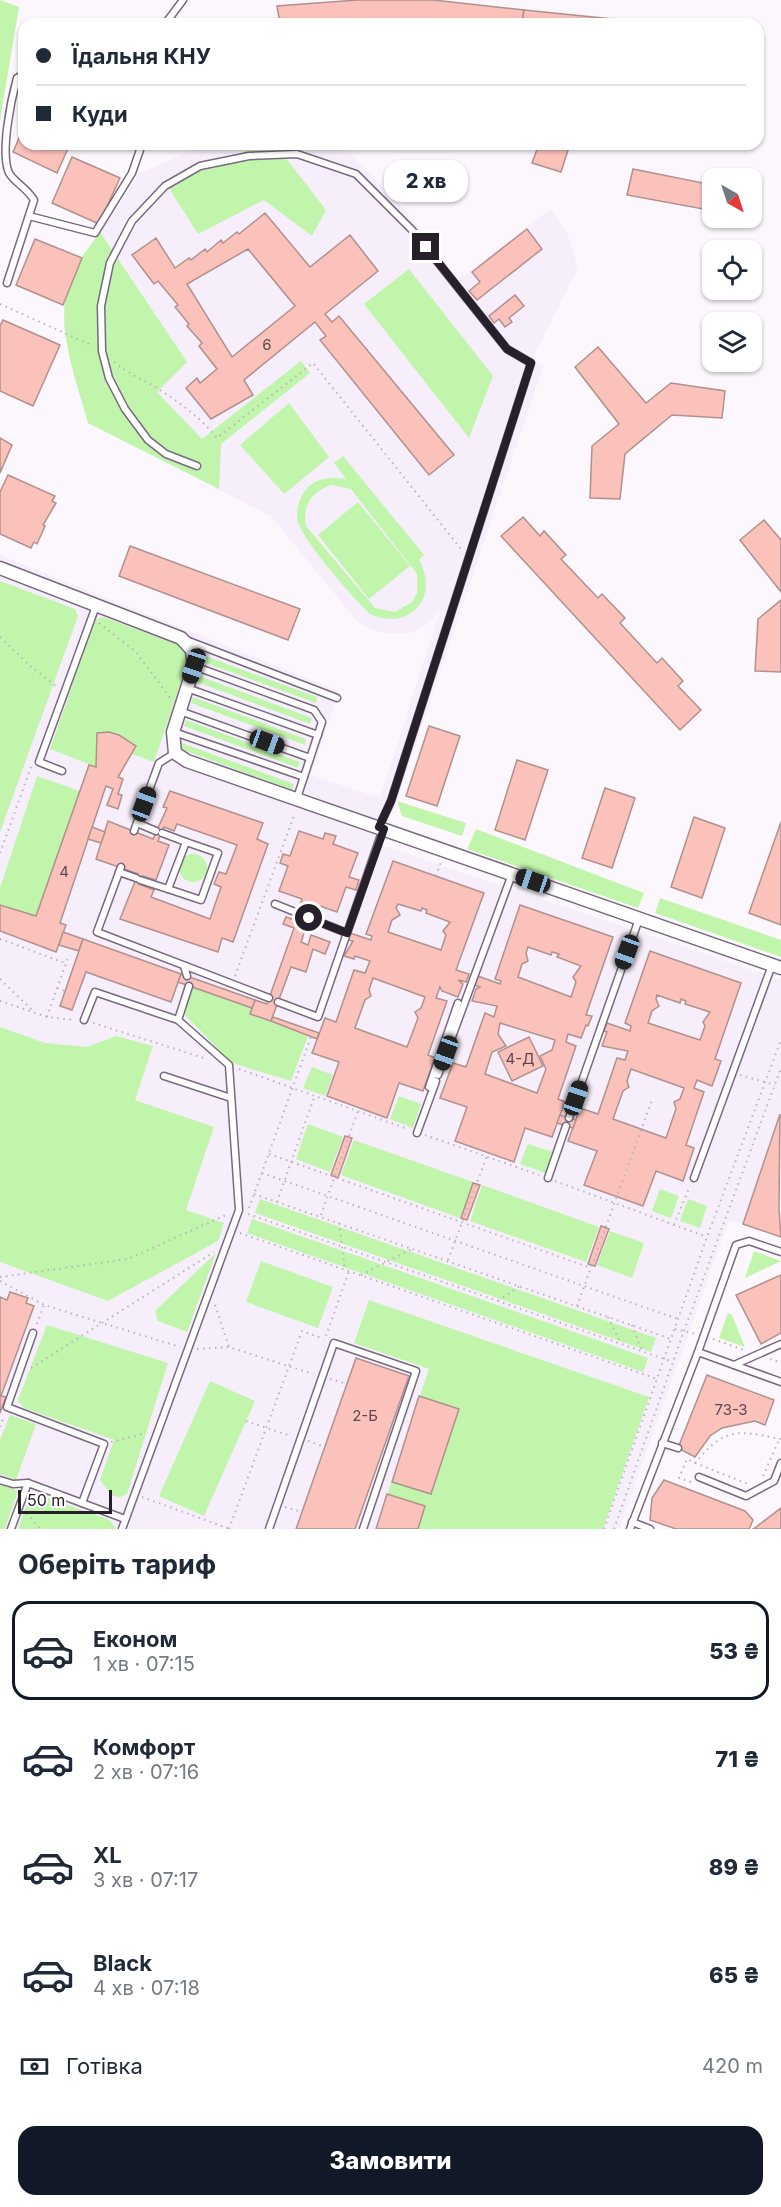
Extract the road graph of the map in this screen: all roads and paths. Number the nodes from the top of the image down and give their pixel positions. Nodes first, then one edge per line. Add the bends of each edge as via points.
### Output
1 (183, 0) edge
2 (169, 18) edge
3 (18, 77) edge
4 (140, 150) edge
5 (29, 216) junction
6 (7, 283) dead end
7 (0, 304) edge
8 (102, 351) junction
9 (197, 466) dead end
10 (463, 552) dead end
11 (0, 568) edge
12 (94, 611) junction
13 (0, 637) edge
14 (181, 638) junction
15 (194, 666) junction
16 (59, 688) dead end
17 (187, 688) junction
18 (337, 698) dead end
19 (178, 708) junction
20 (173, 732) junction
21 (318, 735) junction
22 (175, 753) junction
23 (310, 758) junction
24 (62, 771) dead end
25 (304, 777) junction
26 (297, 798) junction
27 (295, 814) dead end
28 (137, 823) junction
29 (382, 828) junction
30 (134, 831) dead end
31 (186, 842) junction
32 (442, 860) dead end
33 (512, 874) junction
34 (436, 876) dead end
35 (168, 889) junction
36 (275, 904) dead end
37 (300, 914) dead end
38 (309, 918) dead end
39 (639, 918) junction
40 (347, 933) junction
41 (0, 939) edge
42 (69, 955) dead end
43 (66, 963) junction
44 (184, 966) junction
45 (776, 967) edge
46 (187, 976) dead end
47 (0, 979) edge
48 (232, 984) junction
49 (189, 986) dead end
50 (57, 988) junction
51 (65, 991) dead end
52 (269, 998) dead end
53 (0, 1001) edge
54 (278, 1002) dead end
55 (458, 1003) dead end
56 (34, 1013) junction
57 (47, 1017) junction
58 (84, 1020) junction
59 (178, 1020) junction
60 (311, 1037) dead end
61 (781, 1040) edge
62 (229, 1065) junction
63 (781, 1068) edge
64 (733, 1073) junction
65 (164, 1076) dead end
66 (765, 1082) junction
67 (775, 1085) junction
68 (294, 1087) junction
69 (433, 1088) junction
70 (315, 1095) junction
71 (231, 1098) junction
72 (652, 1100) dead end
73 (359, 1109) junction
74 (569, 1118) dead end
75 (566, 1126) dead end
76 (417, 1133) junction
77 (488, 1153) dead end
78 (269, 1154) junction
79 (486, 1157) junction
80 (291, 1162) junction
81 (262, 1173) junction
82 (334, 1177) junction
83 (548, 1178) junction
84 (694, 1178) joint
85 (285, 1181) junction
86 (254, 1194) junction
87 (328, 1196) junction
88 (277, 1202) junction
89 (615, 1203) junction
90 (238, 1210) junction
91 (320, 1216) junction
92 (462, 1222) junction
93 (339, 1223) junction
94 (243, 1224) dead end
95 (674, 1225) junction
96 (231, 1230) junction
97 (240, 1233) junction
98 (707, 1237) junction
99 (455, 1241) junction
100 (226, 1244) junction
101 (341, 1247) junction
102 (412, 1248) junction
103 (781, 1252) edge
104 (448, 1261) junction
105 (387, 1263) junction
106 (591, 1268) junction
107 (347, 1270) junction
108 (360, 1275) junction
109 (0, 1277) edge
110 (0, 1281) edge
111 (520, 1286) junction
112 (585, 1286) junction
113 (209, 1289) junction
114 (498, 1301) junction
115 (44, 1305) junction
116 (577, 1306) junction
117 (608, 1317) junction
118 (678, 1319) junction
119 (105, 1322) junction
120 (632, 1325) junction
121 (675, 1328) junction
122 (684, 1331) junction
123 (33, 1333) joint
124 (703, 1336) junction
125 (671, 1339) junction
126 (621, 1344) junction
127 (781, 1344) edge
128 (229, 1347) junction
129 (188, 1350) junction
130 (642, 1351) junction
131 (698, 1352) junction
132 (756, 1354) junction
133 (664, 1359) junction
134 (673, 1362) junction
135 (781, 1363) edge
136 (734, 1365) junction
137 (289, 1366) junction
138 (322, 1376) junction
139 (18, 1377) junction
140 (657, 1379) junction
141 (781, 1382) edge
142 (347, 1384) dead end
143 (7, 1407) junction
144 (246, 1421) dead end
145 (0, 1427) edge
146 (266, 1428) junction
147 (158, 1430) junction
148 (780, 1437) edge
149 (300, 1439) junction
150 (662, 1443) junction
151 (104, 1444) junction
152 (325, 1447) dead end
153 (678, 1448) dead end
154 (695, 1463) junction
155 (781, 1463) edge
156 (699, 1477) dead end
157 (762, 1478) dead end
158 (0, 1480) edge
159 (28, 1483) junction
160 (701, 1486) dead end
161 (758, 1488) dead end
162 (134, 1494) junction
163 (82, 1503) junction
164 (278, 1504) junction
165 (20, 1505) junction
166 (302, 1512) dead end
167 (125, 1519) junction
168 (631, 1526) edge
169 (11, 1529) edge
170 (40, 1529) edge
171 (122, 1529) edge
172 (230, 1529) edge
173 (269, 1529) edge
174 (363, 1529) edge
175 (604, 1529) edge
176 (614, 1529) edge
177 (650, 1529) edge

1 - 2 lane
3 - 5 lane via 10,104 3,160 9,175 34,200
4 - 5 lane via 132,173 95,233
5 - 6 lane
7 - 8 path
8 - 9 lane via 109,378 148,440 166,454
8 - 10 path via 125,372 195,414 217,438 314,363
8 - 29 lane via 101,306 110,263 132,221 165,186 200,166 249,156 297,154 356,174 412,230 507,349 531,363
11 - 12 street
12 - 14 street
12 - 19 path via 136,652
12 - 24 lane via 39,762
13 - 16 path
14 - 15 street via 192,650
14 - 18 lane
15 - 17 street
15 - 21 lane via 314,710 322,722
17 - 19 street
17 - 21 lane
19 - 20 street
19 - 23 lane
20 - 22 street
20 - 25 lane
21 - 23 lane
22 - 26 street via 187,761
22 - 28 lane via 159,763
23 - 25 lane
25 - 26 lane
26 - 29 street
27 - 48 path
28 - 30 lane
28 - 31 lane
29 - 33 street
29 - 40 lane
31 - 35 lane
31 - 35 lane via 218,853 201,900
32 - 34 path
33 - 39 street
33 - 69 lane
35 - 44 lane via 120,870 97,933
36 - 37 lane
38 - 40 lane
39 - 45 street
39 - 74 lane
40 - 54 lane via 318,1017
41 - 43 path
42 - 43 path
43 - 50 path
44 - 46 lane
44 - 48 lane
45 - 64 lane
47 - 56 path
48 - 52 lane
49 - 59 lane
50 - 51 path
50 - 57 path
53 - 56 path
55 - 69 lane via 429,1087
56 - 57 path
57 - 58 path
58 - 59 lane via 94,992
58 - 62 path
59 - 62 lane
60 - 68 path
61 - 66 path
62 - 68 path
62 - 71 lane
63 - 67 path
64 - 66 path
64 - 84 lane
65 - 71 lane
66 - 67 path
66 - 98 path
67 - 122 path
68 - 70 path
68 - 78 path
69 - 76 lane
70 - 73 path
70 - 80 path
71 - 90 lane
72 - 89 path
73 - 76 path
73 - 82 path
75 - 83 lane
76 - 79 path
77 - 79 path
78 - 80 path
78 - 81 path
79 - 83 path
79 - 92 path
80 - 82 path
80 - 85 path
81 - 85 path
81 - 86 path
82 - 87 path
82 - 92 path
83 - 89 path
84 - 95 path
85 - 87 path
85 - 88 path
86 - 88 path
86 - 101 path via 247,1214
87 - 91 path
87 - 99 path
88 - 91 path
89 - 95 path
89 - 106 path
90 - 96 lane
90 - 109 path via 128,1258
91 - 93 path
92 - 99 path
92 - 106 path
93 - 101 path
93 - 102 path
94 - 97 path
95 - 98 path
96 - 97 path
96 - 100 lane
97 - 107 path
98 - 118 path
99 - 104 path
99 - 112 path
100 - 113 lane
100 - 119 path
101 - 105 path
101 - 107 path
102 - 104 path
102 - 105 path
103 - 124 lane via 749,1240 736,1245
104 - 111 path
105 - 108 path
105 - 114 path
106 - 112 path
107 - 108 path
107 - 137 path via 325,1340 302,1331
108 - 140 path
110 - 115 path
111 - 114 path
111 - 116 path
112 - 116 path
112 - 118 path
113 - 128 path
113 - 129 lane
114 - 126 path
115 - 119 path
115 - 123 path
116 - 117 path
117 - 120 path
117 - 126 path
118 - 121 path
119 - 129 path
119 - 139 path
120 - 125 path
120 - 130 path
121 - 122 path
121 - 125 path
122 - 124 path
122 - 134 path
123 - 139 lane
124 - 131 lane
124 - 132 path
125 - 133 path
126 - 130 path
127 - 132 lane
128 - 129 path
128 - 137 path
129 - 147 lane
130 - 133 path
131 - 136 lane
131 - 150 lane
132 - 135 path
132 - 136 lane
133 - 134 path
133 - 140 path
134 - 176 path
136 - 141 lane
137 - 138 path
137 - 146 path
138 - 142 path
138 - 149 lane
138 - 174 lane via 334,1343 416,1371
139 - 143 lane
140 - 175 path
143 - 145 path
143 - 151 lane
144 - 146 path
146 - 149 path
146 - 172 path
147 - 151 path
147 - 162 lane
148 - 154 path via 740,1431 712,1442
148 - 157 path
149 - 152 path
149 - 164 lane
150 - 153 lane
150 - 168 lane
151 - 163 lane
154 - 160 path via 687,1459 680,1478
154 - 161 path
155 - 156 lane via 774,1481 746,1496
158 - 159 lane
159 - 163 lane
159 - 165 lane
162 - 167 lane
162 - 172 path
163 - 167 lane
164 - 166 path
164 - 173 lane
165 - 169 lane
165 - 170 path
167 - 171 lane
168 - 177 lane

